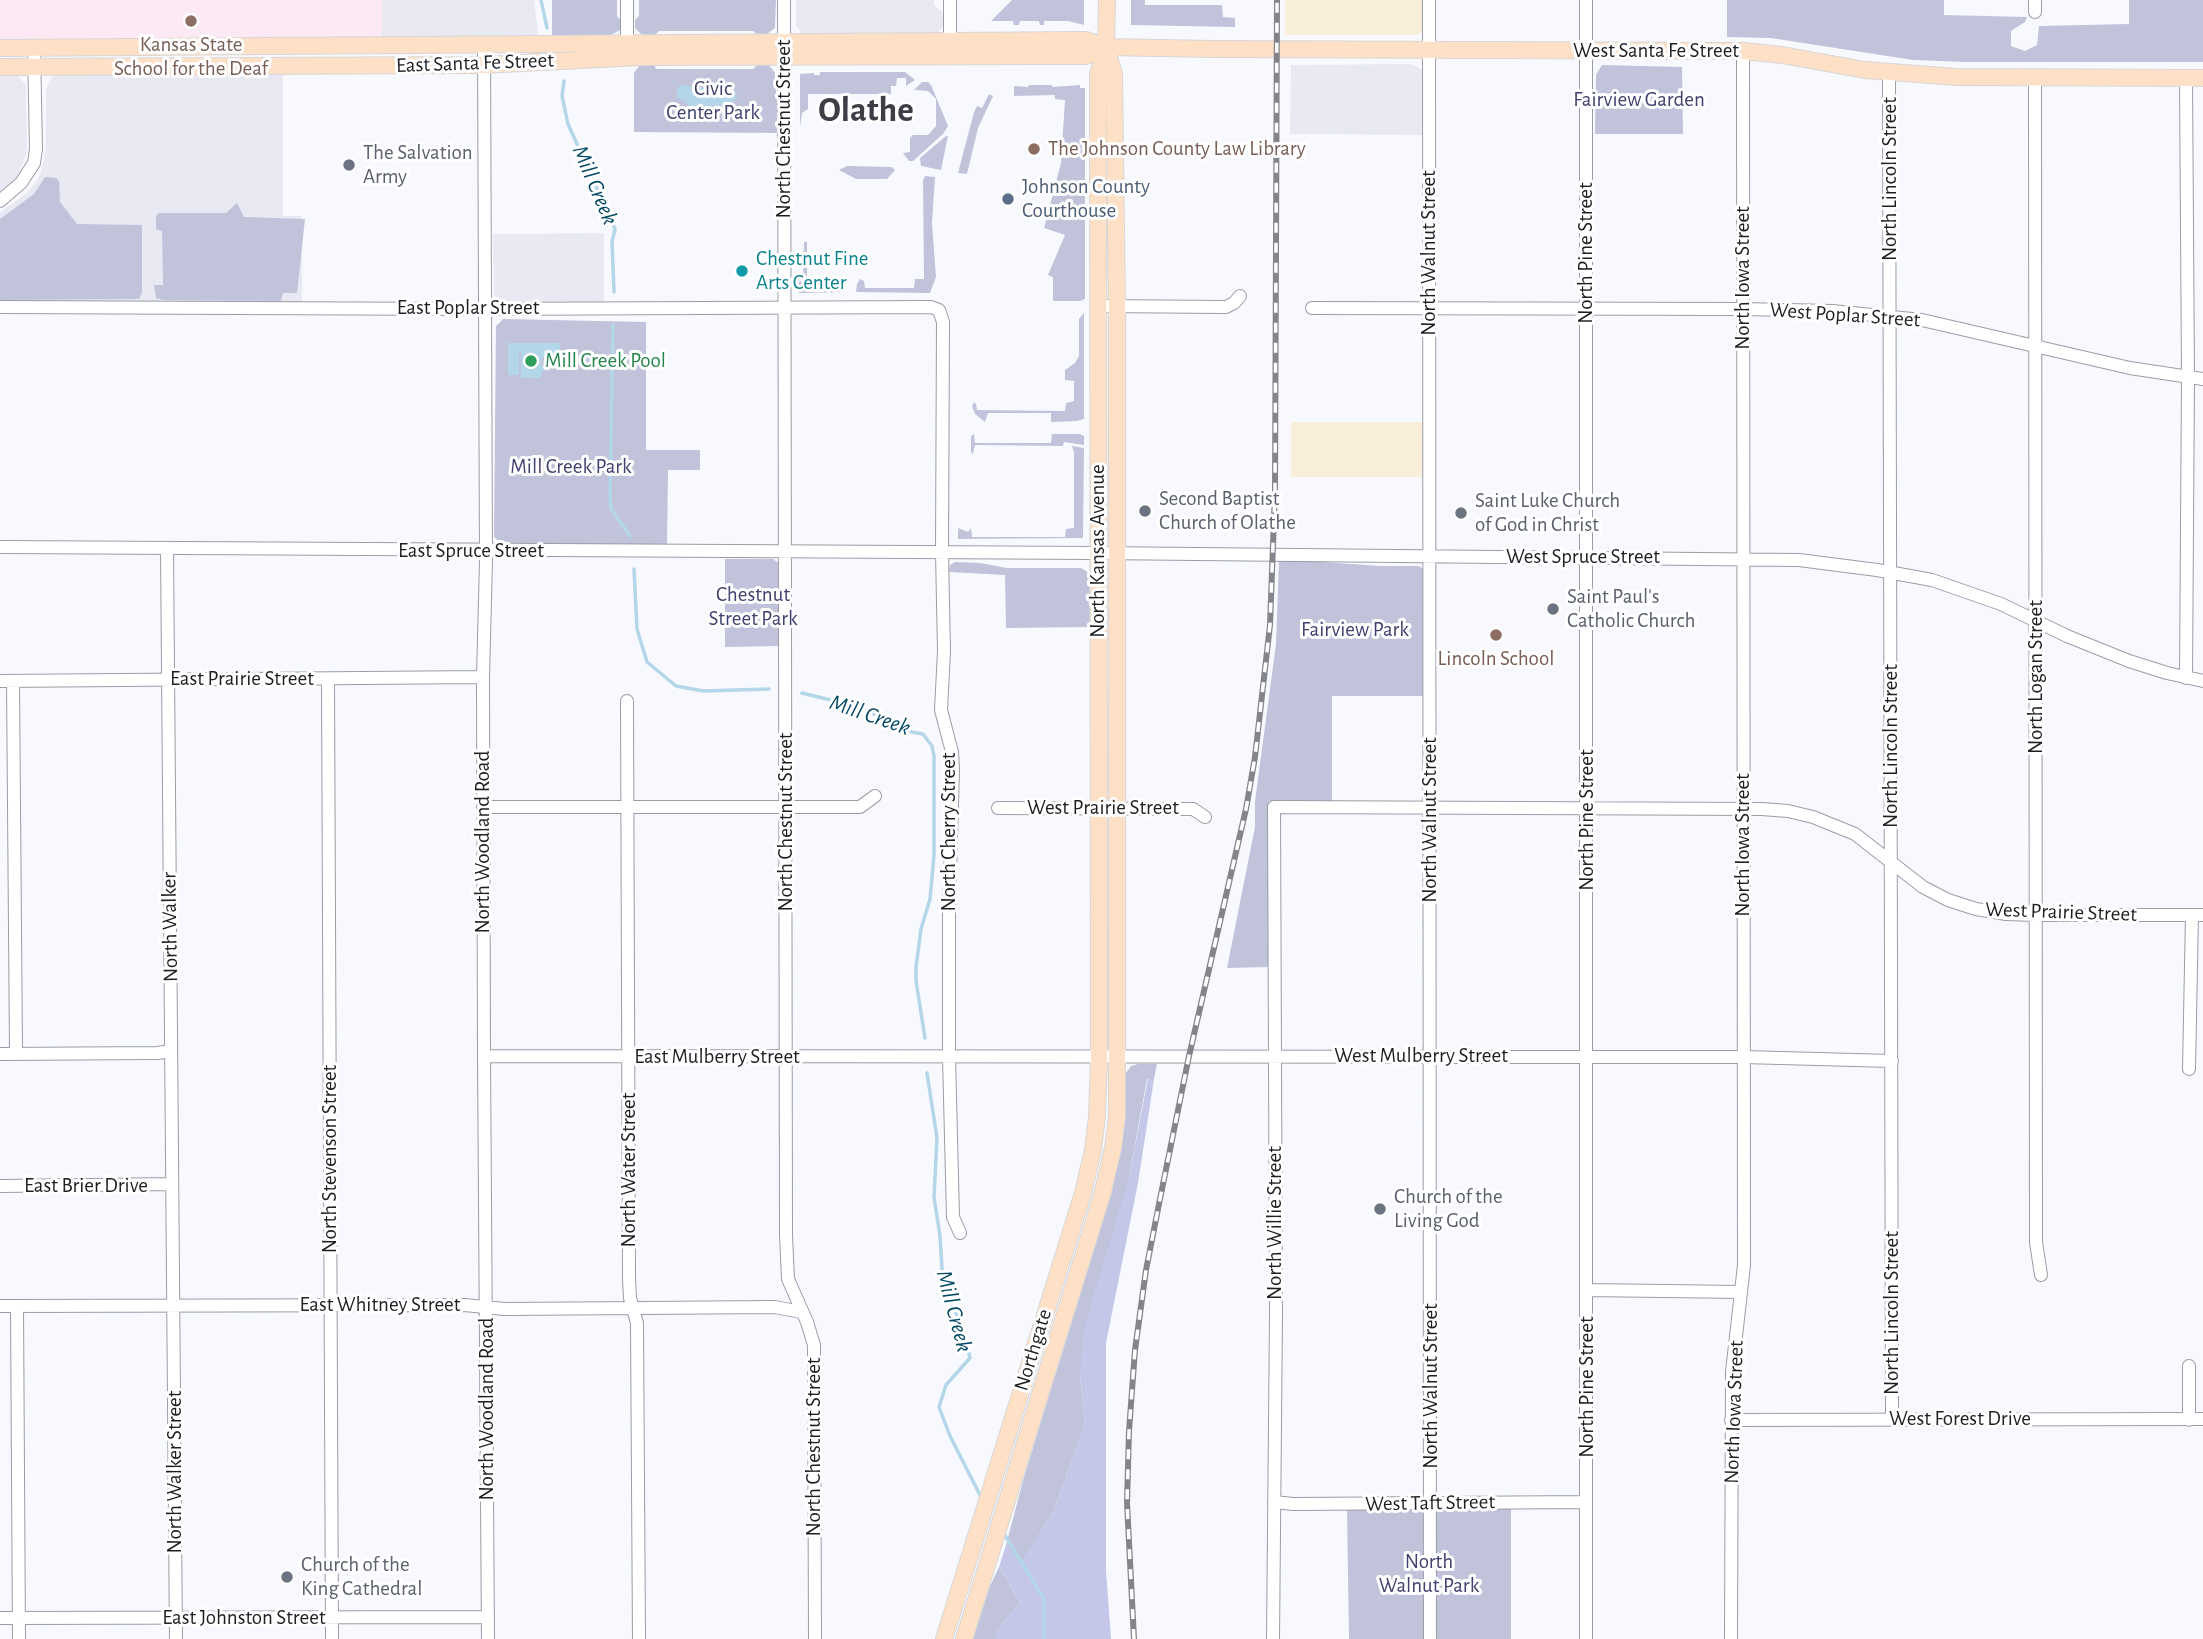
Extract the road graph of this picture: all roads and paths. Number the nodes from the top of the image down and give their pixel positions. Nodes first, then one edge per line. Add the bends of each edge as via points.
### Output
1 (627, 0) edge
2 (784, 0) edge
3 (950, 0) edge
4 (1107, 0) edge
5 (1429, 0) edge
6 (1586, 0) edge
7 (370, 46) junction
8 (484, 46) junction
9 (1106, 47) junction
10 (0, 48) edge
11 (34, 48) junction
12 (950, 48) junction
13 (627, 49) junction
14 (784, 49) junction
15 (1586, 50) junction
16 (1429, 51) junction
17 (1743, 51) junction
18 (483, 65) junction
19 (370, 66) junction
20 (0, 67) edge
21 (34, 67) junction
22 (1889, 73) junction
23 (2035, 78) junction
24 (2195, 78) edge
25 (0, 201) edge
26 (1240, 296) dead end
27 (1098, 306) junction
28 (1117, 306) junction
29 (0, 307) edge
30 (785, 307) junction
31 (936, 308) joint
32 (1312, 308) dead end
33 (1429, 308) junction
34 (485, 309) junction
35 (1586, 309) junction
36 (1743, 309) junction
37 (1891, 317) junction
38 (2035, 345) junction
39 (2188, 377) junction
40 (2203, 379) edge
41 (0, 547) edge
42 (167, 548) junction
43 (486, 551) junction
44 (785, 553) junction
45 (942, 553) junction
46 (1097, 553) junction
47 (1117, 553) junction
48 (1430, 556) junction
49 (1587, 557) junction
50 (1743, 558) junction
51 (1891, 573) junction
52 (2036, 620) junction
53 (483, 677) junction
54 (2186, 678) junction
55 (328, 679) junction
56 (167, 680) junction
57 (7, 681) edge
58 (2203, 681) edge
59 (626, 701) dead end
60 (875, 796) dead end
61 (483, 807) junction
62 (785, 807) junction
63 (1274, 807) joint
64 (1430, 807) junction
65 (628, 808) junction
66 (998, 808) dead end
67 (1117, 808) junction
68 (1587, 808) junction
69 (1098, 809) junction
70 (1743, 809) junction
71 (1205, 817) dead end
72 (0, 850) edge
73 (14, 850) junction
74 (1891, 861) junction
75 (2036, 915) junction
76 (2198, 915) edge
77 (171, 1051) junction
78 (0, 1054) edge
79 (16, 1054) junction
80 (484, 1056) junction
81 (1118, 1056) junction
82 (1431, 1056) junction
83 (628, 1057) junction
84 (786, 1057) junction
85 (949, 1057) junction
86 (1099, 1057) junction
87 (1274, 1057) junction
88 (1587, 1057) junction
89 (1743, 1057) junction
90 (1892, 1060) junction
91 (2189, 1069) dead end
92 (172, 1184) junction
93 (0, 1186) edge
94 (960, 1234) dead end
95 (2041, 1275) dead end
96 (1587, 1290) junction
97 (1741, 1292) junction
98 (0, 1306) edge
99 (17, 1306) junction
100 (173, 1306) junction
101 (330, 1306) junction
102 (486, 1307) junction
103 (633, 1308) junction
104 (801, 1312) junction
105 (2189, 1366) dead end
106 (1892, 1419) junction
107 (2203, 1419) edge
108 (1731, 1420) junction
109 (2189, 1420) junction
110 (1274, 1502) junction
111 (1586, 1502) junction
112 (1430, 1503) junction
113 (0, 1618) edge
114 (176, 1618) junction
115 (332, 1618) junction
116 (488, 1618) junction
117 (19, 1619) junction
118 (19, 1639) edge
119 (176, 1639) edge
120 (332, 1639) edge
121 (488, 1639) edge
122 (639, 1639) edge
123 (815, 1639) edge
124 (944, 1639) edge
125 (964, 1639) edge
126 (1273, 1639) edge
127 (1430, 1639) edge
128 (1586, 1639) edge
129 (1731, 1639) edge

1 - 13 street
2 - 14 street, North Chestnut Street
3 - 12 street
4 - 9 main road, North Kansas Avenue
5 - 16 street, North Walnut Street
6 - 15 street, North Pine Street
7 - 8 main road, East Santa Fe Street
7 - 11 main road, East Santa Fe Street
7 - 19 main road
8 - 13 main road, East Santa Fe Street
8 - 18 street, North Woodland Road
9 - 12 main road, West Santa Fe Street via 1086,40
9 - 16 main road, West Santa Fe Street
9 - 27 main road, North Kansas Avenue via 1098,74
9 - 28 main road, North Kansas Avenue via 1114,74
10 - 11 main road, East Santa Fe Street
11 - 21 street
12 - 14 main road, East Santa Fe Street
13 - 14 main road, East Santa Fe Street
13 - 18 main road, East Santa Fe Street
14 - 30 street, North Chestnut Street
15 - 16 main road, West Santa Fe Street
15 - 17 main road, West Santa Fe Street
15 - 35 street, North Pine Street
16 - 33 street, North Walnut Street
17 - 22 main road, West Santa Fe Street
17 - 36 street, North Iowa Street
18 - 19 main road, East Santa Fe Street
18 - 34 street, North Woodland Road
19 - 21 main road, East Santa Fe Street
20 - 21 main road, East Santa Fe Street
21 - 25 street via 34,163 21,183
22 - 23 main road, West Santa Fe Street
22 - 37 street, North Lincoln Street
23 - 24 main road, West Santa Fe Street
23 - 38 street, North Logan Street
24 - 39 street
26 - 28 street via 1226,307
27 - 28 street
27 - 46 main road, North Kansas Avenue
28 - 47 main road, North Kansas Avenue
29 - 34 street, East Poplar Street
30 - 31 street, East Poplar Street
30 - 34 street, East Poplar Street
30 - 44 street, North Chestnut Street
31 - 45 street, North Cherry Street via 943,322
32 - 33 street, West Poplar Street
33 - 35 street, West Poplar Street
33 - 48 street, North Walnut Street
34 - 43 street, North Woodland Road
35 - 36 street, West Poplar Street
35 - 49 street, North Pine Street
36 - 37 street, West Poplar Street
36 - 50 street, North Iowa Street
37 - 38 street, West Poplar Street
37 - 51 street, North Lincoln Street
38 - 39 street, West Poplar Street
38 - 52 street, North Logan Street
39 - 40 street, West Poplar Street
39 - 54 street
41 - 42 street, East Spruce Street
42 - 43 street, East Spruce Street
42 - 56 street, North Walker
43 - 44 street, East Spruce Street
43 - 53 street, North Woodland Road
44 - 45 street, East Spruce Street
44 - 62 street, North Chestnut Street
45 - 46 street, West Spruce Street
45 - 85 street, North Cherry Street via 941,710 953,769
46 - 47 street, West Spruce Street
46 - 69 main road, North Kansas Avenue
47 - 48 street, West Spruce Street
47 - 67 main road, North Kansas Avenue
48 - 49 street, West Spruce Street
48 - 64 street, North Walnut Street
49 - 50 street, West Spruce Street
49 - 68 street, North Pine Street
50 - 51 street, West Spruce Street via 1812,561
50 - 70 street, North Iowa Street
51 - 52 street, West Spruce Street via 1932,580
51 - 74 street, North Lincoln Street
52 - 54 street, West Spruce Street via 2093,648
52 - 75 street, North Logan Street
53 - 55 street, East Prairie Street
53 - 61 street, North Woodland Road
54 - 58 street, West Spruce Street
55 - 56 street, East Prairie Street
55 - 101 street, North Stevenson Street
56 - 57 street, East Prairie Street
56 - 77 street, North Walker
57 - 73 street
59 - 65 street, North Water Street
60 - 62 street via 860,807
61 - 65 street
61 - 80 street, North Woodland Road
62 - 65 street
62 - 84 street, North Chestnut Street
63 - 64 street, West Prairie Street
63 - 87 street, North Willie Street
64 - 68 street, West Prairie Street
64 - 82 street, North Walnut Street
65 - 83 street, North Water Street
66 - 69 street, West Prairie Street
67 - 69 street, West Prairie Street
67 - 71 street, West Prairie Street via 1193,809
67 - 81 main road, North Kansas Avenue
68 - 70 street, West Prairie Street
68 - 88 street, North Pine Street
69 - 86 main road, North Kansas Avenue
70 - 74 street, West Prairie Street via 1813,817 1855,834
70 - 89 street, North Iowa Street
72 - 73 street
73 - 79 street
74 - 75 street, West Prairie Street via 1948,900 1976,909
74 - 90 street, North Lincoln Street
75 - 76 street, West Prairie Street
75 - 95 street, North Logan Street via 2036,1242
76 - 91 street
77 - 79 street
77 - 92 street, North Walker
78 - 79 street
80 - 83 street, East Mulberry Street
80 - 102 street, North Woodland Road
81 - 86 street, West Mulberry Street
81 - 87 street, West Mulberry Street
81 - 125 main road, Northgate via 1117,1116 1102,1195
82 - 87 street, West Mulberry Street
82 - 88 street, West Mulberry Street
82 - 112 street, North Walnut Street
83 - 84 street, East Mulberry Street
83 - 103 street, North Water Street
84 - 85 street, East Mulberry Street
84 - 104 street, North Chestnut Street via 788,1279
85 - 86 street, West Mulberry Street
85 - 94 street, North Cherry Street via 953,1217
86 - 124 main road, Northgate via 1097,1117 1083,1193
87 - 110 street, North Willie Street
88 - 89 street, West Mulberry Street
88 - 96 street, North Pine Street
89 - 90 street, West Mulberry Street
89 - 97 street, North Iowa Street
90 - 106 street, North Lincoln Street
92 - 93 street, East Brier Drive
92 - 100 street, North Walker
96 - 97 street
96 - 111 street, North Pine Street
97 - 108 street, North Iowa Street
98 - 99 street, East Whitney Street
99 - 100 street, East Whitney Street
99 - 117 street
100 - 101 street, East Whitney Street
100 - 114 street, North Walker Street
101 - 102 street, East Whitney Street
101 - 115 street, North Stevenson Street
102 - 103 street, East Whitney Street
102 - 116 street, North Woodland Road
103 - 104 street, East Whitney Street via 775,1307
103 - 122 street, North Water Street via 637,1323
104 - 123 street, North Chestnut Street via 814,1345
105 - 109 street
106 - 108 street, West Forest Drive
106 - 109 street, West Forest Drive
107 - 109 street, West Forest Drive
108 - 129 street, North Iowa Street
110 - 112 street, West Taft Street
110 - 126 street, North Willie Street
111 - 112 street, West Taft Street
111 - 128 street, North Pine Street
112 - 127 street, North Walnut Street
113 - 117 street, East Johnston Street
114 - 115 street, East Johnston Street
114 - 117 street, East Johnston Street
114 - 119 street, North Walker Street
115 - 116 street, East Johnston Street
115 - 120 street, North Stevenson Street
116 - 121 street, North Woodland Road
117 - 118 street

